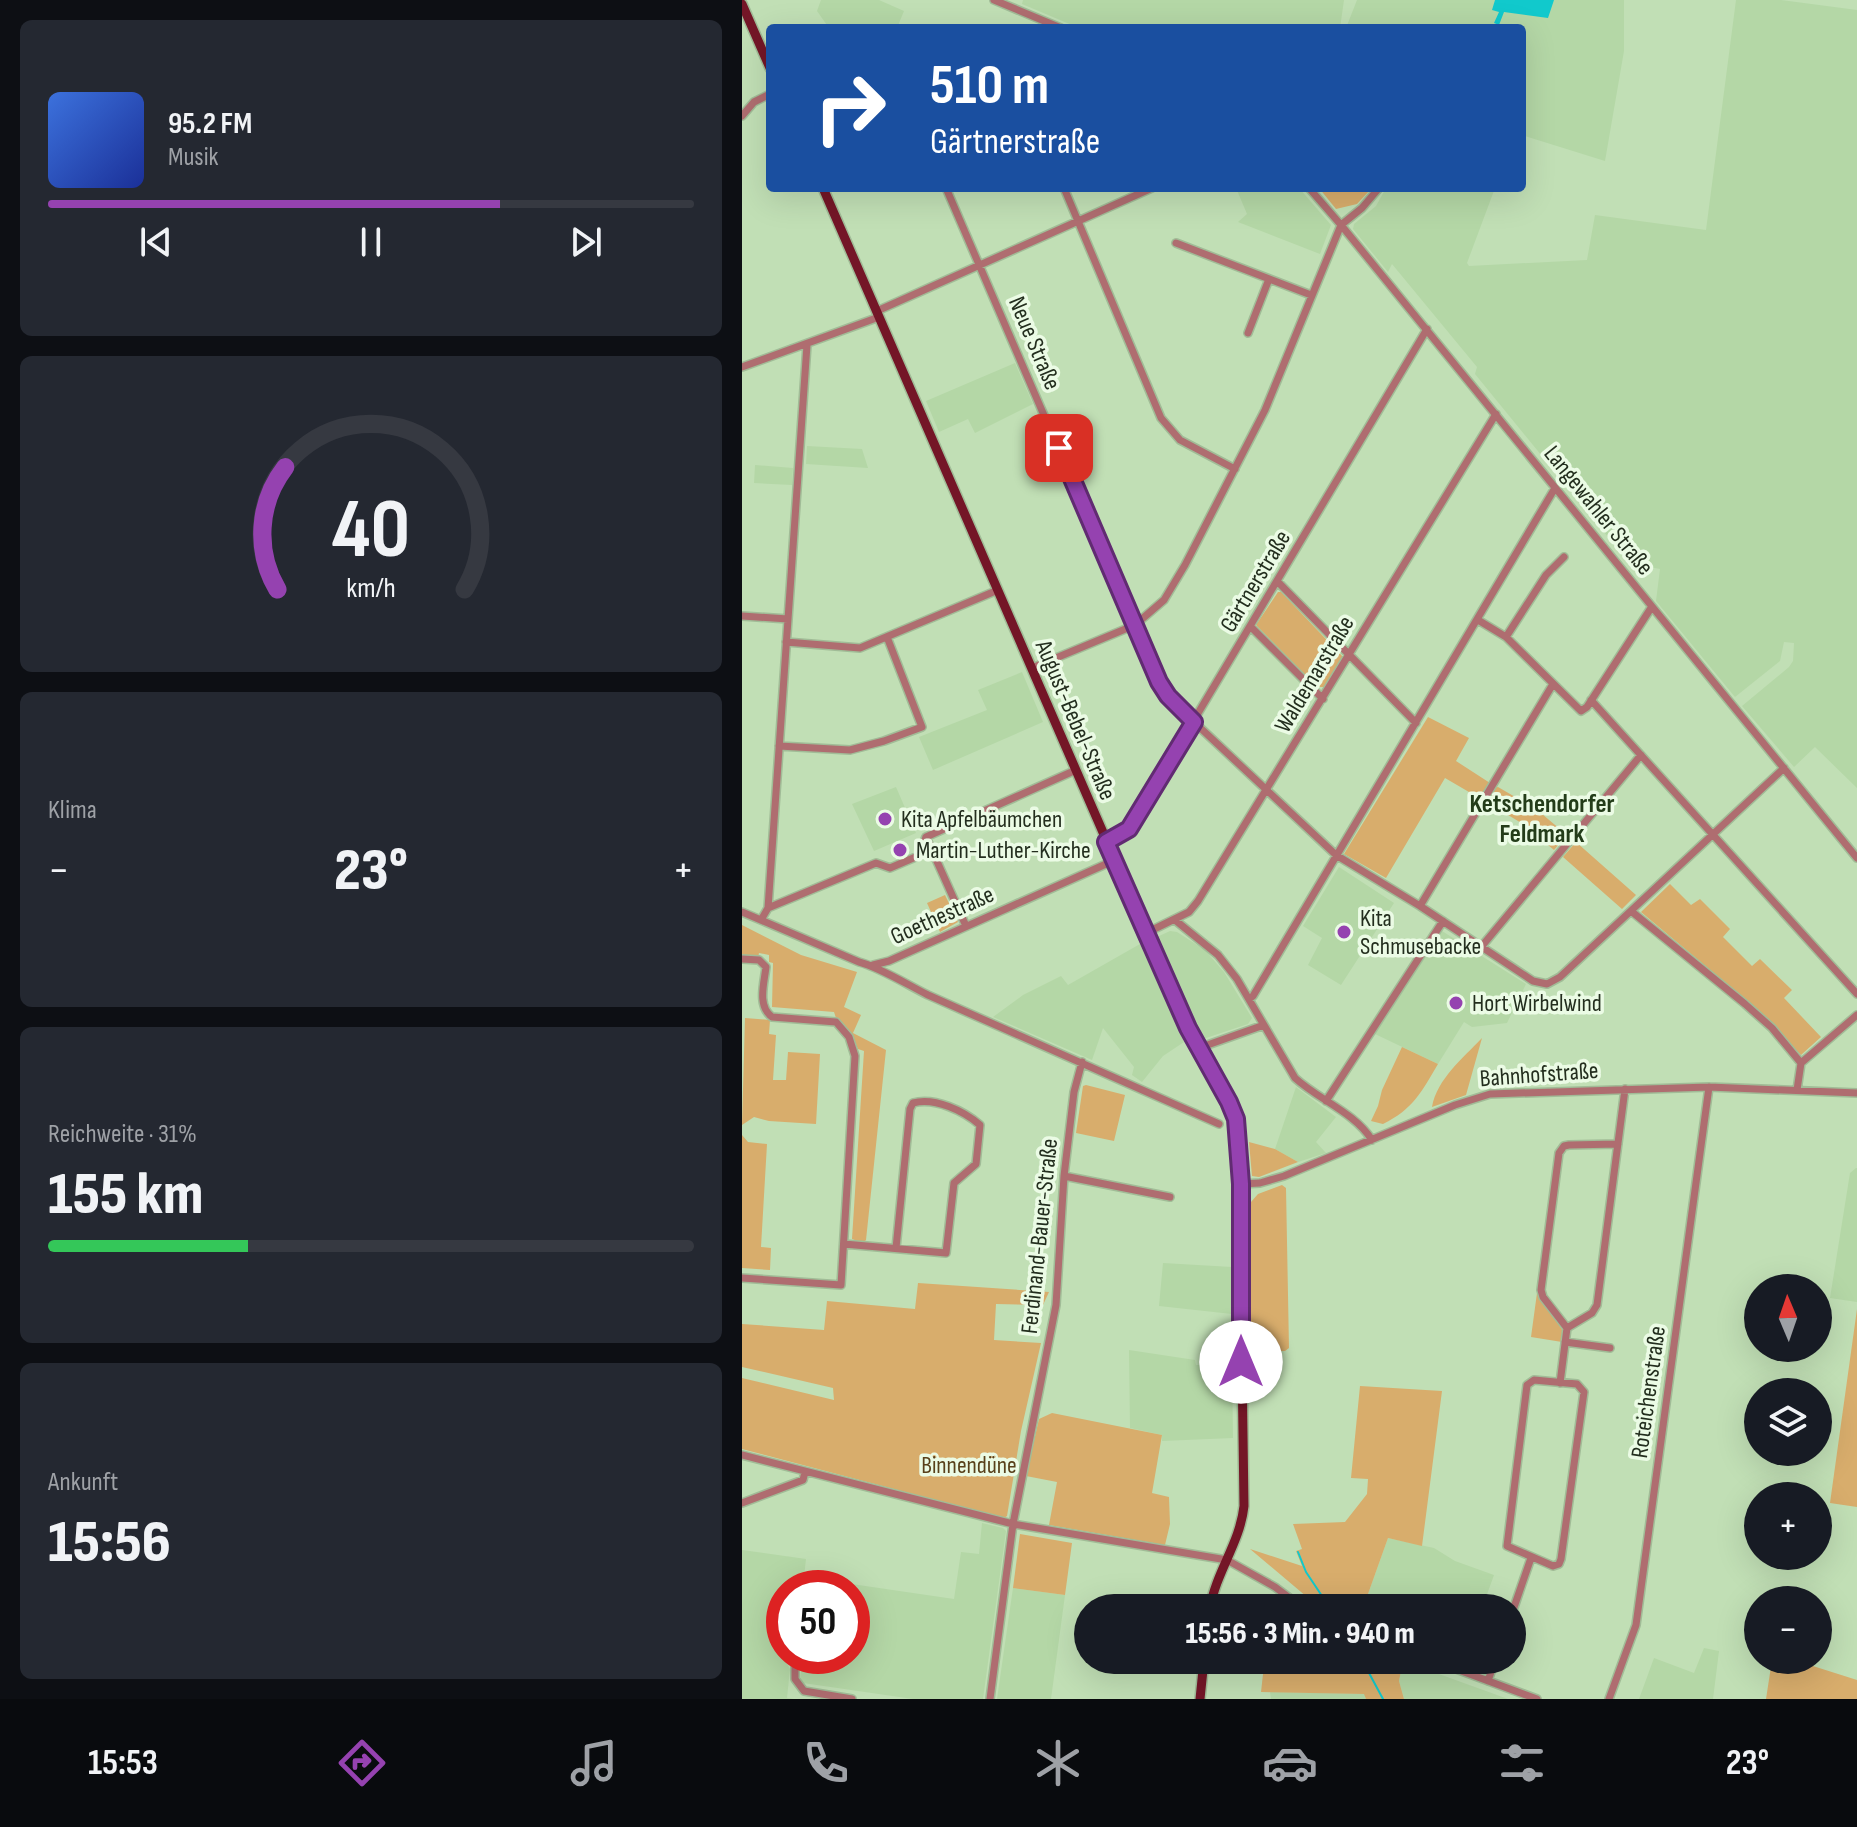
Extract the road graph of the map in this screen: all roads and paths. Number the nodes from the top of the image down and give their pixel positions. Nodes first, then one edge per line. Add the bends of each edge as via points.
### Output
1 (994, 0) edge
2 (742, 4) edge
3 (1045, 24) edge
4 (766, 59) edge
5 (766, 96) edge
6 (742, 116) edge
7 (825, 192) edge
8 (948, 192) edge
9 (1066, 192) edge
10 (1143, 192) edge
11 (1312, 192) edge
12 (1376, 192) edge
13 (1077, 222) junction
14 (1341, 225) junction
15 (1176, 243) dead end
16 (980, 265) junction
17 (1269, 279) junction
18 (1311, 295) junction
19 (878, 314) junction
20 (1427, 329) junction
21 (1248, 333) dead end
22 (807, 345) junction
23 (742, 367) edge
24 (1496, 414) junction
25 (1235, 469) junction
26 (1555, 488) junction
27 (1564, 557) dead end
28 (1278, 582) junction
29 (998, 590) junction
30 (1651, 608) junction
31 (742, 616) edge
32 (788, 619) junction
33 (1478, 620) junction
34 (1135, 625) junction
35 (1251, 627) junction
36 (887, 637) junction
37 (1506, 637) junction
38 (786, 642) junction
39 (1348, 655) junction
40 (1032, 668) junction
41 (1553, 684) junction
42 (1323, 699) junction
43 (1591, 700) junction
44 (1194, 722) junction
45 (1416, 723) junction
46 (779, 746) junction
47 (1641, 755) junction
48 (1784, 768) junction
49 (1076, 770) junction
50 (1266, 792) junction
51 (1712, 835) junction
52 (926, 837) junction
53 (1106, 842) junction
54 (1336, 855) junction
55 (1857, 858) edge
56 (1115, 860) junction
57 (1420, 906) junction
58 (768, 908) junction
59 (1631, 911) junction
60 (742, 912) edge
61 (761, 920) junction
62 (1175, 920) junction
63 (1443, 921) junction
64 (966, 926) junction
65 (1146, 933) junction
66 (1482, 946) junction
67 (742, 959) edge
68 (873, 965) junction
69 (1857, 994) edge
70 (1249, 999) junction
71 (1857, 1015) edge
72 (1264, 1025) junction
73 (1199, 1048) junction
74 (1082, 1062) junction
75 (1801, 1063) junction
76 (1709, 1087) junction
77 (1625, 1089) junction
78 (1797, 1090) junction
79 (1857, 1093) edge
80 (1326, 1101) junction
81 (1219, 1124) dead end
82 (1372, 1140) junction
83 (1618, 1144) junction
84 (1064, 1176) junction
85 (1241, 1184) junction
86 (1170, 1197) dead end
87 (844, 1244) junction
88 (896, 1248) junction
89 (742, 1278) edge
90 (1567, 1328) junction
91 (1565, 1342) junction
92 (1610, 1348) dead end
93 (1560, 1383) junction
94 (742, 1455) edge
95 (805, 1472) junction
96 (742, 1503) edge
97 (1013, 1524) junction
98 (1531, 1558) junction
99 (1227, 1560) junction
100 (1213, 1594) edge
101 (1284, 1594) edge
102 (1519, 1594) edge
103 (795, 1674) edge
104 (1203, 1674) edge
105 (1469, 1674) edge
106 (1490, 1674) edge
107 (1488, 1681) junction
108 (1200, 1698) edge
109 (852, 1699) edge
110 (990, 1699) edge
111 (1537, 1699) edge
112 (1609, 1699) edge

1 - 3 street
2 - 4 main road
5 - 6 street
7 - 19 main road, August-Bebel-Straße
8 - 16 street, Neue Straße
9 - 13 street
10 - 13 street
11 - 14 street, Langewahler Straße
12 - 14 street
13 - 16 street
13 - 25 street via 1161,418 1180,440
14 - 18 street
14 - 20 street, Langewahler Straße
15 - 17 street
16 - 19 street
16 - 34 street, Neue Straße
17 - 18 street
17 - 21 street
18 - 25 street
19 - 22 street
19 - 29 main road, August-Bebel-Straße
20 - 24 street, Langewahler Straße
20 - 28 street, Gärtnerstraße
22 - 23 street
22 - 32 street
24 - 26 street, Langewahler Straße
24 - 39 street, Waldemarstraße
25 - 34 street via 1164,600
26 - 30 street, Langewahler Straße
26 - 33 street
27 - 37 street via 1546,575
28 - 35 street, Gärtnerstraße
28 - 39 street
29 - 36 street
29 - 40 main road, August-Bebel-Straße
30 - 43 street
30 - 48 street, Langewahler Straße
31 - 32 street
32 - 38 street
33 - 37 street
33 - 45 street
34 - 40 street
34 - 44 street, Neue Straße via 1159,682
35 - 42 street
35 - 44 street, Gärtnerstraße
36 - 38 street via 860,648
36 - 46 street via 922,727 850,750
37 - 41 street
38 - 46 street
39 - 42 street, Waldemarstraße
39 - 45 street
40 - 49 main road, August-Bebel-Straße
41 - 43 street via 1581,711
41 - 57 street
42 - 50 street, Waldemarstraße
43 - 47 street
44 - 50 street, Neue Straße
44 - 53 street, Gärtnerstraße via 1129,829
45 - 54 street
46 - 58 street
47 - 51 street
47 - 66 street
48 - 51 street
48 - 55 street, Langewahler Straße
49 - 52 street
49 - 53 main road, August-Bebel-Straße
50 - 54 street, Neue Straße
50 - 62 street, Waldemarstraße via 1193,908
51 - 59 street
51 - 69 street
52 - 58 street via 918,856 890,868 876,863
52 - 64 street
53 - 56 main road, August-Bebel-Straße
54 - 57 street, Neue Straße
54 - 70 street
56 - 64 street, Goethestraße
56 - 65 main road, August-Bebel-Straße
57 - 63 street, Neue Straße
58 - 61 street
59 - 66 street, Neue Straße via 1547,984 1533,981
59 - 75 street via 1772,1028
60 - 61 street
61 - 68 street
62 - 65 street, Waldemarstraße
62 - 70 street via 1210,946
63 - 66 street, Neue Straße
63 - 80 street
64 - 68 street, Goethestraße
65 - 73 main road, August-Bebel-Straße
67 - 87 street via 759,960 766,967 763,1003 772,1017 836,1022 853,1045
68 - 74 street via 928,995
70 - 72 street
71 - 75 street
72 - 73 street
72 - 80 street via 1295,1078
73 - 85 main road, August-Bebel-Straße via 1236,1119
74 - 81 street
74 - 84 street, Ferdinand-Bauer-Straße
75 - 78 street
76 - 77 street, Bahnhofstraße
76 - 78 street, Bahnhofstraße
76 - 112 street, Roteichenstraße via 1636,1625
77 - 82 street, Bahnhofstraße via 1490,1094
77 - 83 street
78 - 79 street, Bahnhofstraße
80 - 82 street
82 - 85 street, Bahnhofstraße via 1270,1181
83 - 90 street via 1597,1305
83 - 90 street via 1569,1145 1559,1153 1541,1290
84 - 86 street
84 - 97 street, Ferdinand-Bauer-Straße via 1056,1305
85 - 99 main road, August-Bebel-Straße via 1244,1506
87 - 88 street
87 - 89 street via 841,1285
88 - 88 street via 946,1253 954,1183 976,1164 980,1125 969,1116 945,1106 913,1103
90 - 91 street
91 - 92 street
91 - 93 street
93 - 98 street via 1534,1380 1527,1385 1506,1542
93 - 98 street via 1577,1384 1584,1392 1561,1559 1553,1566
94 - 95 street
95 - 96 street via 803,1480
95 - 97 street
97 - 99 street
97 - 110 street, Ferdinand-Bauer-Straße
98 - 102 street
99 - 100 main road, August-Bebel-Straße
99 - 101 street
103 - 109 street via 804,1691
104 - 108 main road
105 - 107 street
106 - 107 street
107 - 111 street

